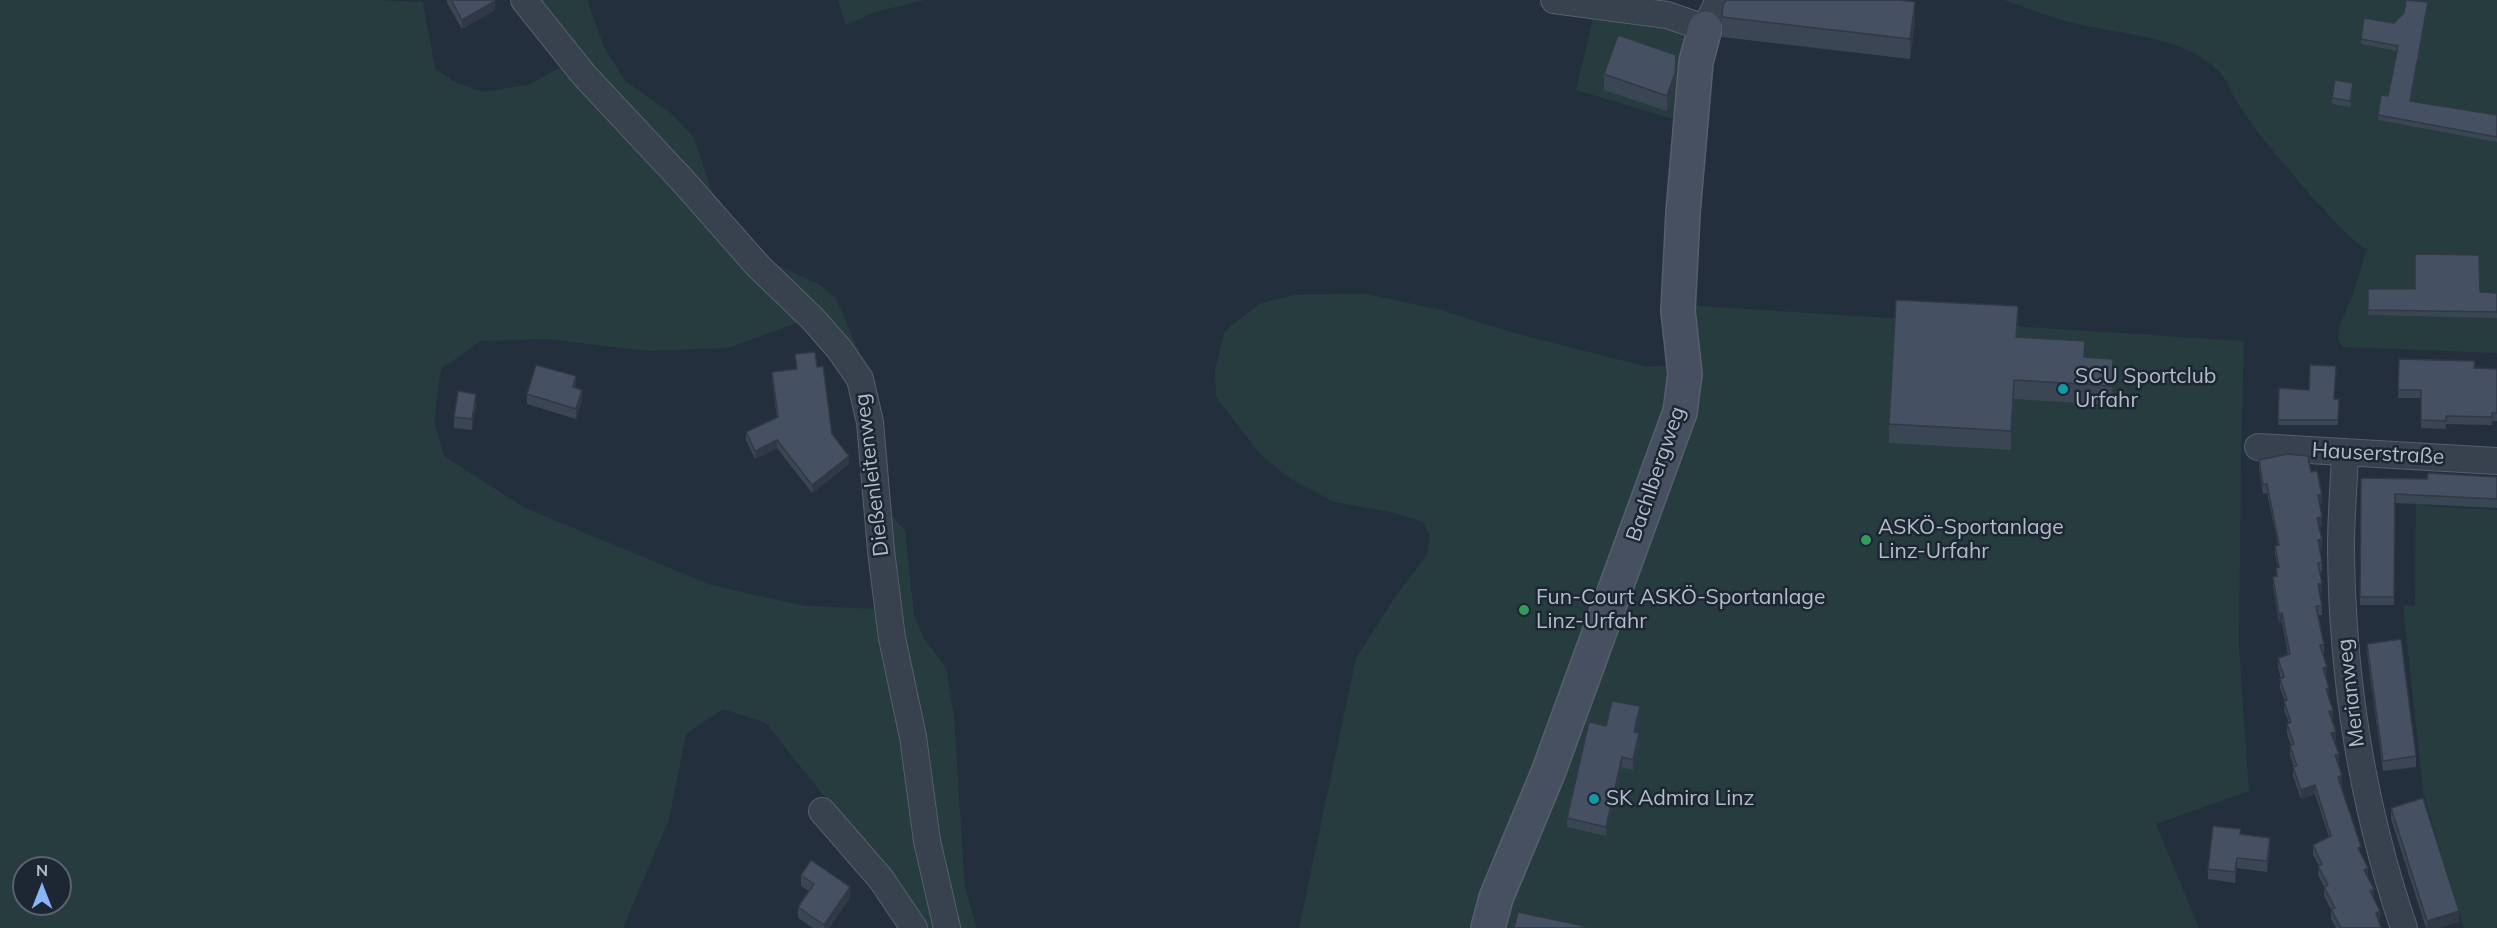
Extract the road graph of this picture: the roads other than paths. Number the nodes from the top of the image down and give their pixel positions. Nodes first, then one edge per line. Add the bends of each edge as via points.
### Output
1 (524, 0) edge
2 (1554, 0) edge
3 (1712, 14) edge
4 (2258, 447) dead end
5 (2345, 452) junction
6 (2497, 461) edge
7 (822, 811) dead end
8 (914, 928) edge
9 (948, 928) edge
10 (1488, 928) edge
11 (2404, 928) edge

1 - 9 street, Dießenleitenweg via 584,75 758,266 813,319 860,379 870,422 892,638 913,737 927,841
2 - 3 street via 1667,15
3 - 10 street, Bachlbergweg via 1696,62 1683,213 1678,311 1685,374 1680,412
4 - 5 street, Hauserstraße
5 - 6 street, Hauserstraße
5 - 11 street, Merianweg via 2341,545 2349,695 2370,807
7 - 8 street via 881,879

